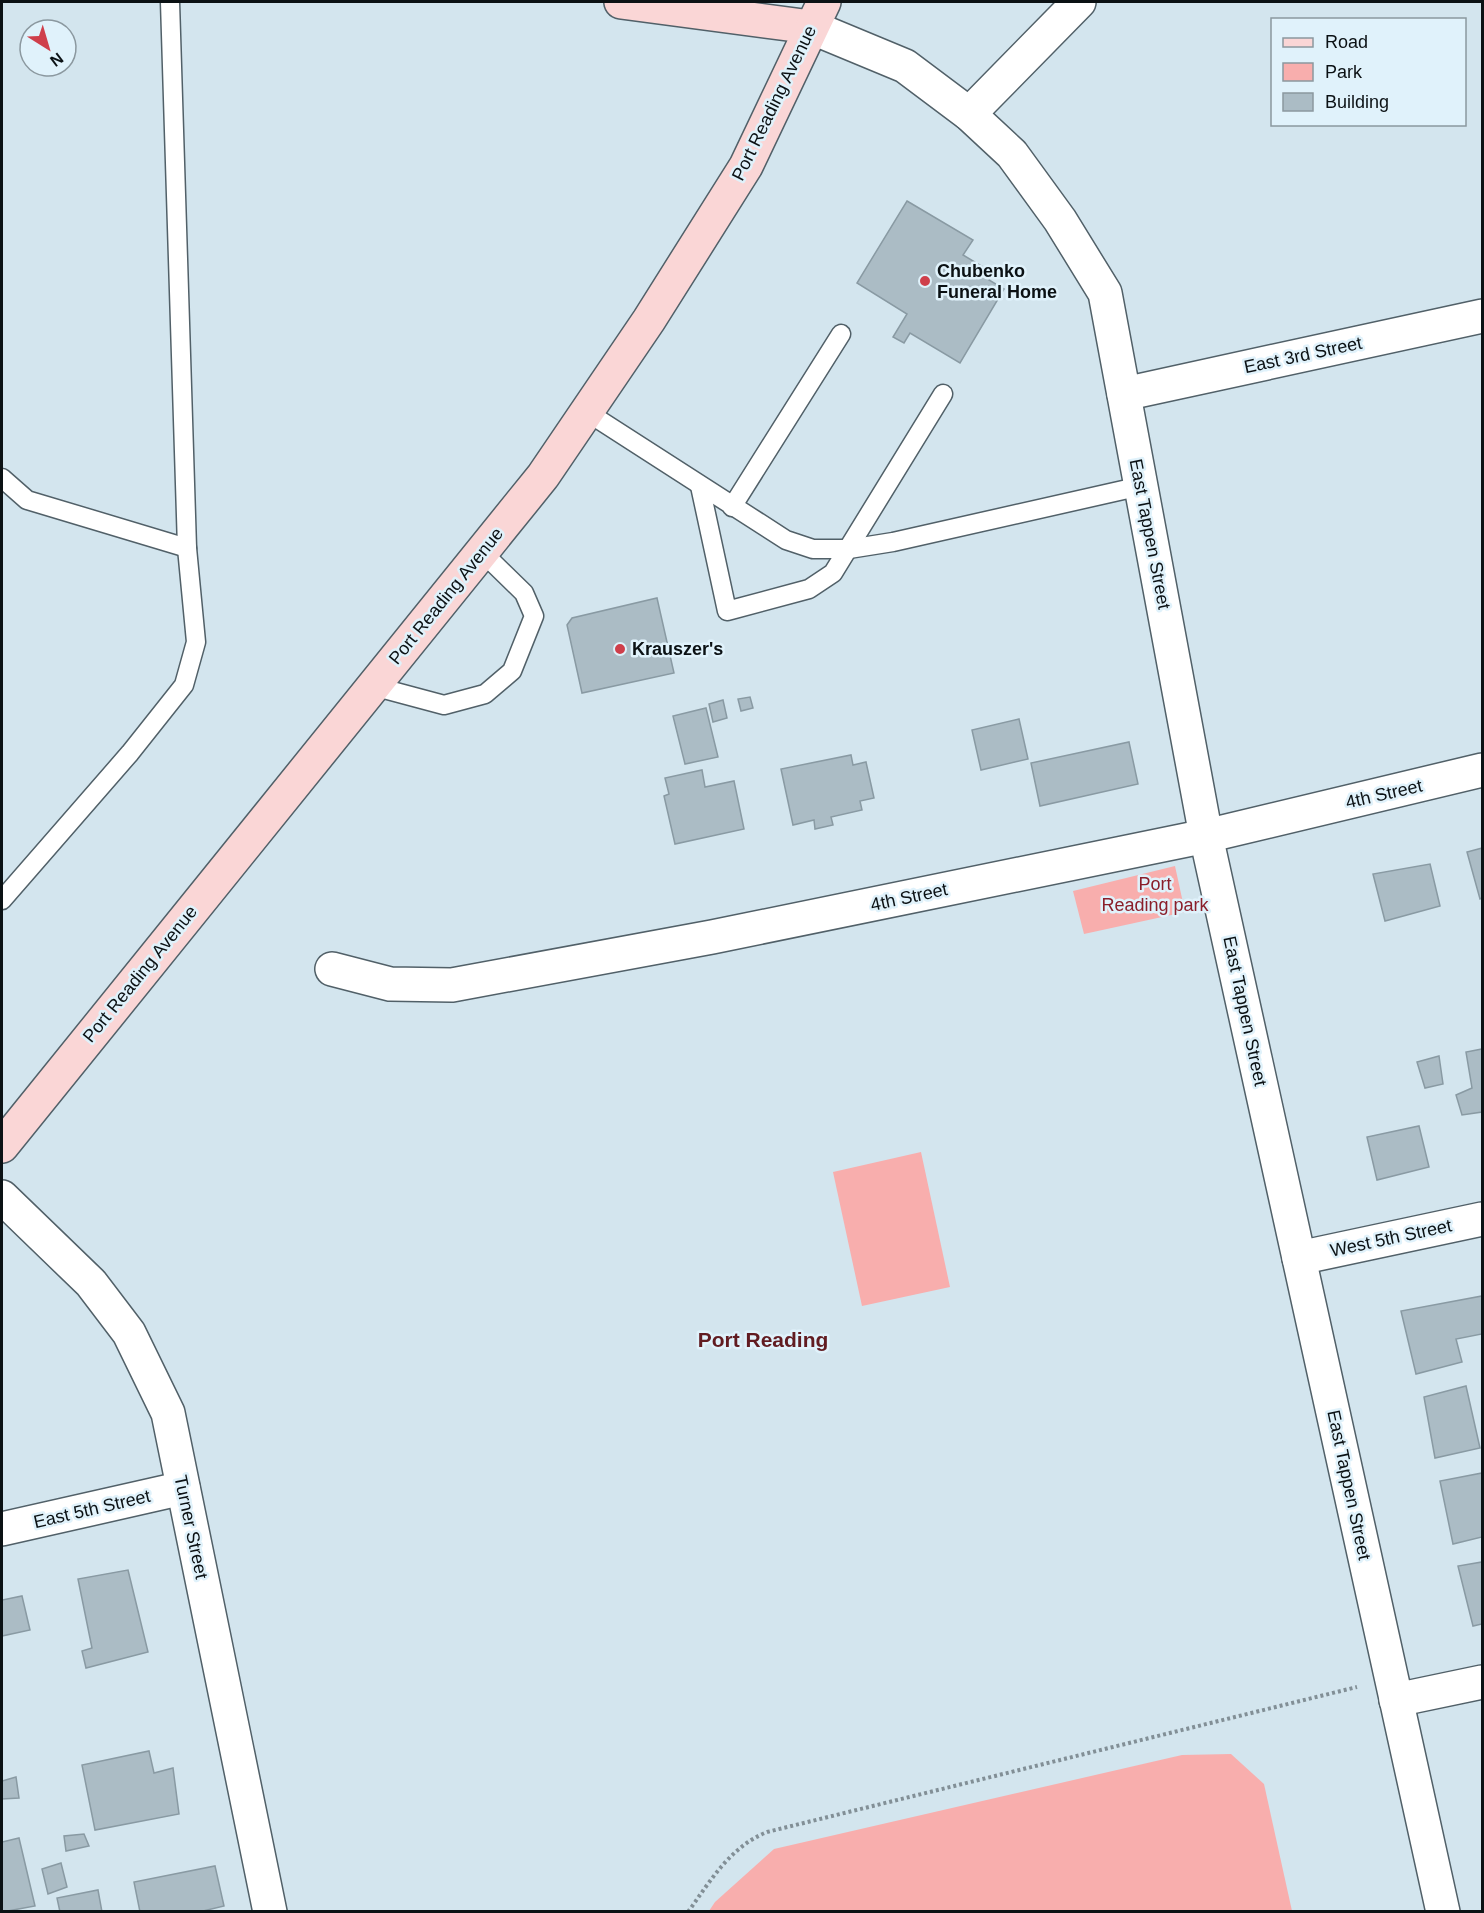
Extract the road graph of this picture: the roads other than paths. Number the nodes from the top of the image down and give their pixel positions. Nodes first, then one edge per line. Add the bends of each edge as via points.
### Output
1 (170, 2) edge
2 (621, 2) edge
3 (1079, 2) edge
4 (818, 14) edge
5 (969, 114) junction
6 (1482, 316) edge
7 (842, 334) dead end
8 (943, 394) dead end
9 (1124, 394) junction
10 (586, 412) junction
11 (2, 478) edge
12 (700, 486) junction
13 (1141, 486) junction
14 (732, 507) junction
15 (187, 548) junction
16 (849, 549) junction
17 (482, 552) junction
18 (373, 686) junction
19 (1482, 770) edge
20 (1206, 836) junction
21 (2, 900) edge
22 (332, 969) dead end
23 (2, 1146) edge
24 (2, 1197) edge
25 (1482, 1219) edge
26 (1299, 1258) junction
27 (183, 1488) junction
28 (2, 1529) edge
29 (1482, 1682) edge
30 (1396, 1700) junction
31 (270, 1911) edge
32 (1443, 1911) edge

1 - 15 lane
2 - 4 street
3 - 5 street
4 - 5 street, East Tappen Street via 905,66
4 - 10 street, Port Reading Avenue via 746,166
5 - 9 street, East Tappen Street via 1012,154 1060,220 1105,293
6 - 9 street, East 3rd Street
7 - 14 lane
8 - 16 lane
9 - 13 street, East Tappen Street
10 - 12 lane
10 - 17 street, Port Reading Avenue via 543,476
11 - 15 lane via 27,500
12 - 14 lane
12 - 16 lane via 727,611 809,589 833,573
13 - 16 lane
13 - 20 street, East Tappen Street
14 - 16 lane via 786,540 813,549
15 - 21 lane via 196,642 184,685
17 - 18 street, Port Reading Avenue
17 - 18 lane via 524,593 534,616 512,671 485,694 444,705
18 - 23 street, Port Reading Avenue
19 - 20 street, 4th Street
20 - 22 street, 4th Street via 712,937 452,985 390,984
20 - 26 street, East Tappen Street
24 - 27 street, Turner Street via 91,1283 129,1333 168,1413
25 - 26 street, West 5th Street
26 - 30 street, East Tappen Street
27 - 28 street, East 5th Street
27 - 31 street, Turner Street
29 - 30 street
30 - 32 street, East Tappen Street

